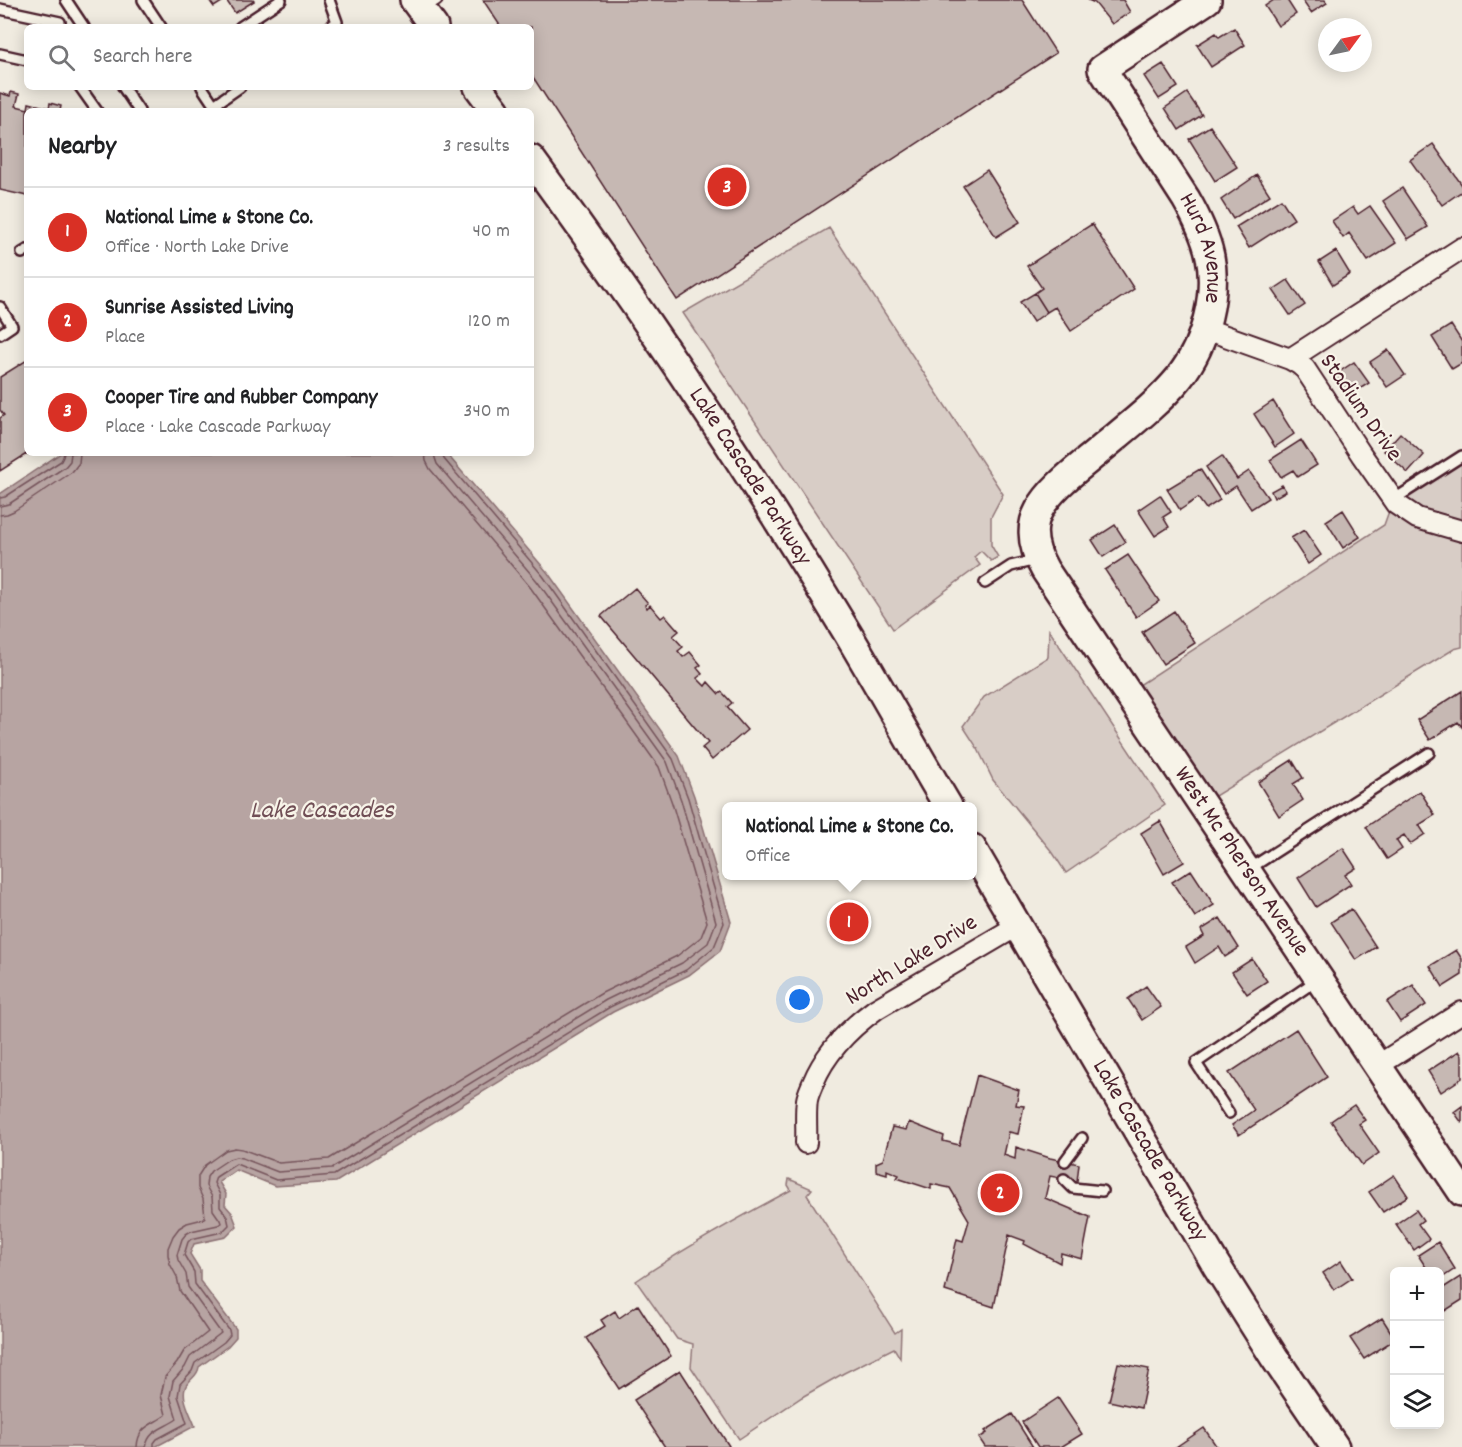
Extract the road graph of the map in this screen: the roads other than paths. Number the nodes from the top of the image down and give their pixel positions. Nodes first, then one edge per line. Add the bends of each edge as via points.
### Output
1 (66, 0) edge
2 (143, 0) edge
3 (281, 0) edge
4 (329, 0) edge
5 (1208, 0) edge
6 (151, 5) edge
7 (0, 9) edge
8 (74, 12) junction
9 (60, 24) edge
10 (82, 24) edge
11 (160, 24) edge
12 (245, 24) edge
13 (334, 24) edge
14 (0, 54) edge
15 (24, 59) edge
16 (82, 90) edge
17 (125, 90) edge
18 (204, 90) edge
19 (236, 90) edge
20 (480, 90) edge
21 (95, 108) edge
22 (137, 108) edge
23 (493, 108) edge
24 (534, 163) edge
25 (1462, 248) edge
26 (0, 307) edge
27 (1206, 329) junction
28 (0, 334) edge
29 (1290, 359) junction
30 (1462, 456) edge
31 (1393, 500) junction
32 (1034, 526) joint
33 (1462, 531) edge
34 (1039, 560) junction
35 (985, 583) dead end
36 (1429, 753) dead end
37 (945, 802) edge
38 (977, 857) edge
39 (1247, 870) junction
40 (1017, 926) junction
41 (1319, 978) junction
42 (1462, 1012) edge
43 (1377, 1066) junction
44 (1229, 1113) dead end
45 (1082, 1138) dead end
46 (806, 1143) dead end
47 (1065, 1161) dead end
48 (1064, 1179) dead end
49 (1456, 1179) edge
50 (1102, 1191) dead end
51 (1335, 1447) edge

1 - 8 lane
2 - 6 lane
3 - 12 lane
4 - 13 lane via 337,22
5 - 27 street, Hurd Avenue via 1102,69 1186,199 1207,241 1213,296
6 - 11 lane
7 - 9 lane
8 - 9 lane
8 - 10 lane
14 - 15 lane
16 - 21 lane
17 - 22 lane
18 - 19 lane via 214,105
20 - 23 street
24 - 37 street, Lake Cascade Parkway via 654,330 772,512
25 - 29 street
26 - 28 lane via 12,326
27 - 29 street, Stadium Drive
27 - 32 street, Hurd Avenue via 1178,379 1054,490 1038,511
29 - 31 street, Stadium Drive via 1305,369
30 - 31 lane
31 - 33 street, Stadium Drive via 1417,518
32 - 34 street, West Mc Pherson Avenue via 1034,548
34 - 35 lane via 1011,566
34 - 39 street, West Mc Pherson Avenue
36 - 39 lane
38 - 40 street, Lake Cascade Parkway
39 - 41 street, West Mc Pherson Avenue
40 - 46 street, North Lake Drive via 876,1009 841,1038 827,1056 807,1098
40 - 51 street, Lake Cascade Parkway via 1216,1265
41 - 43 street, West Mc Pherson Avenue
41 - 44 lane via 1196,1063
42 - 43 street
43 - 49 street, West Mc Pherson Avenue
45 - 47 lane
48 - 50 lane via 1073,1188

